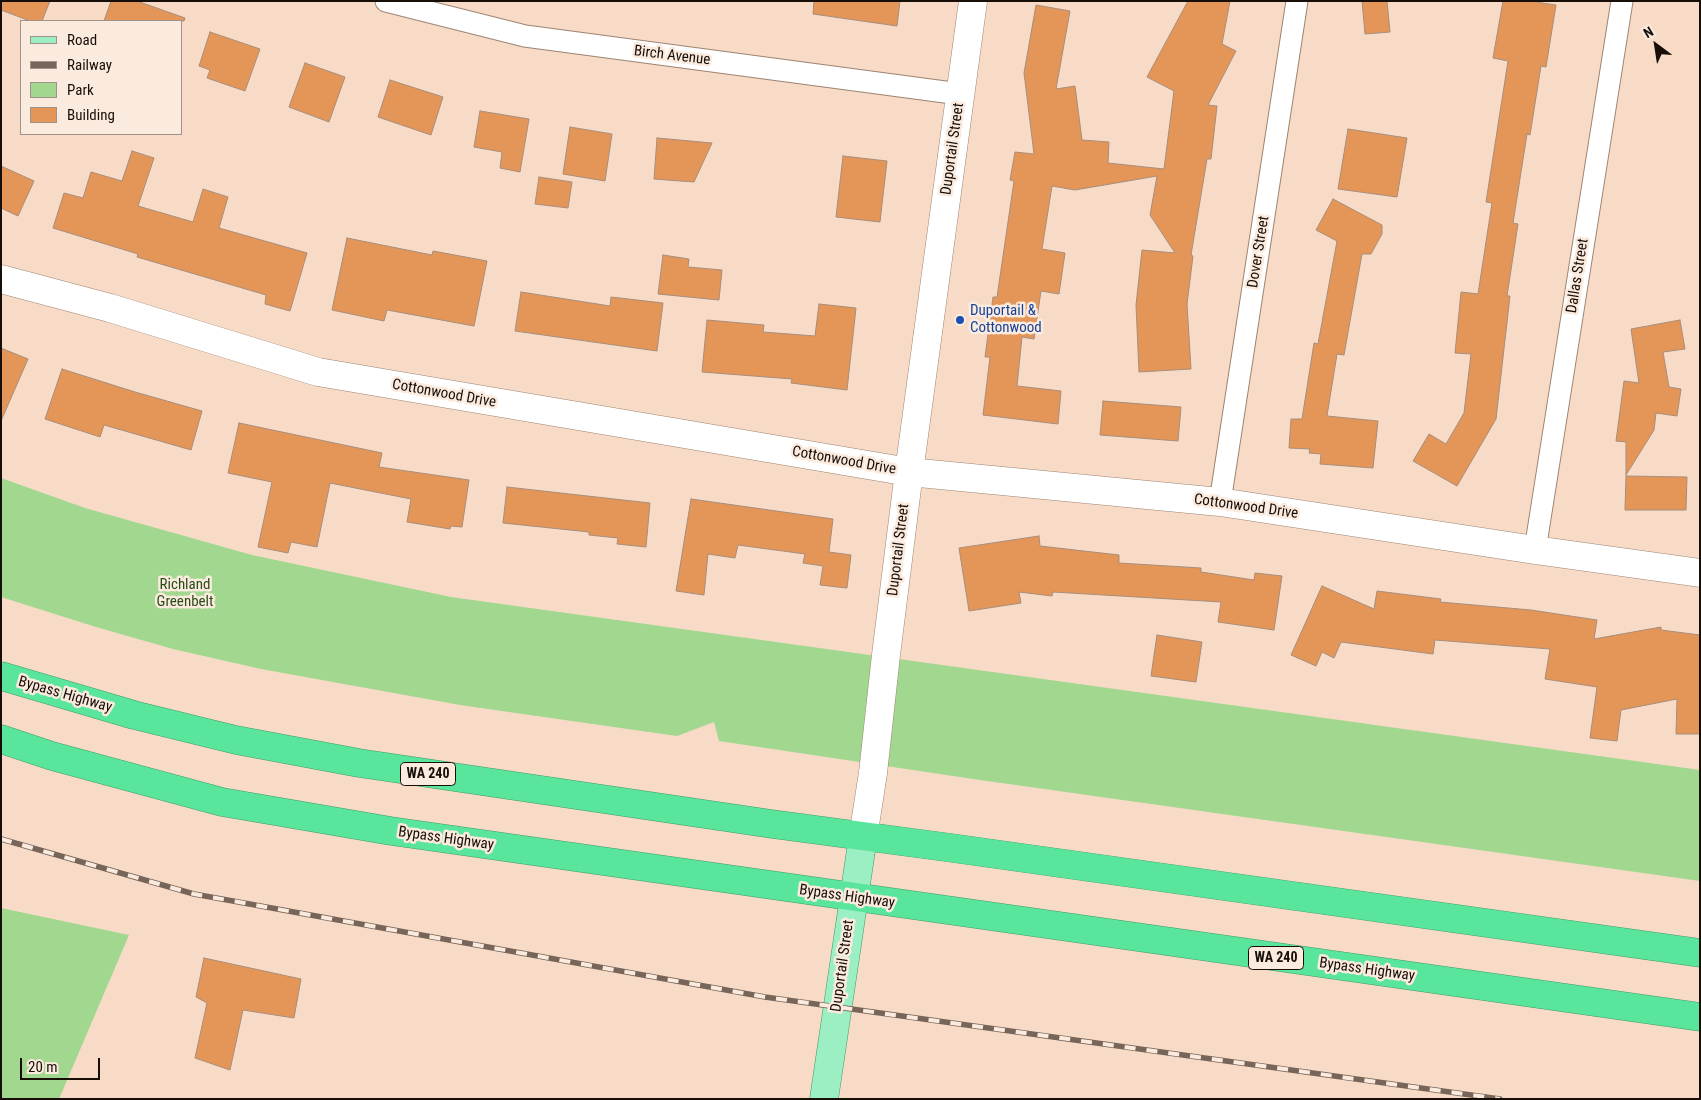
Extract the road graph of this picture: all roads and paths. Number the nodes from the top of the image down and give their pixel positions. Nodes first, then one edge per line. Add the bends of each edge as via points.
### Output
1 (386, 1) edge
2 (973, 1) edge
3 (1297, 1) edge
4 (1622, 1) edge
5 (960, 94) junction
6 (1, 279) edge
7 (909, 472) junction
8 (1220, 502) junction
9 (1535, 550) junction
10 (1700, 573) edge
11 (1, 676) edge
12 (1, 739) edge
13 (863, 837) junction
14 (853, 898) junction
15 (1700, 954) edge
16 (1700, 1017) edge
17 (824, 1099) edge

1 - 5 street, Birch Avenue via 525,36
2 - 5 street, Duportail Street
3 - 8 street, Dover Street
4 - 9 street, Dallas Street
5 - 7 street, Duportail Street
6 - 7 street, Cottonwood Drive via 110,308 318,372
7 - 8 street, Cottonwood Drive
7 - 13 street, Duportail Street
8 - 9 street, Cottonwood Drive
9 - 10 street, Cottonwood Drive
11 - 13 highway, Bypass Highway / WA 240 via 134,715 236,740 359,763
12 - 14 highway, Bypass Highway / WA 240 via 222,802 391,831
13 - 14 main road, Duportail Street
13 - 15 highway, Bypass Highway / WA 240
14 - 16 highway, Bypass Highway / WA 240
14 - 17 main road, Duportail Street

